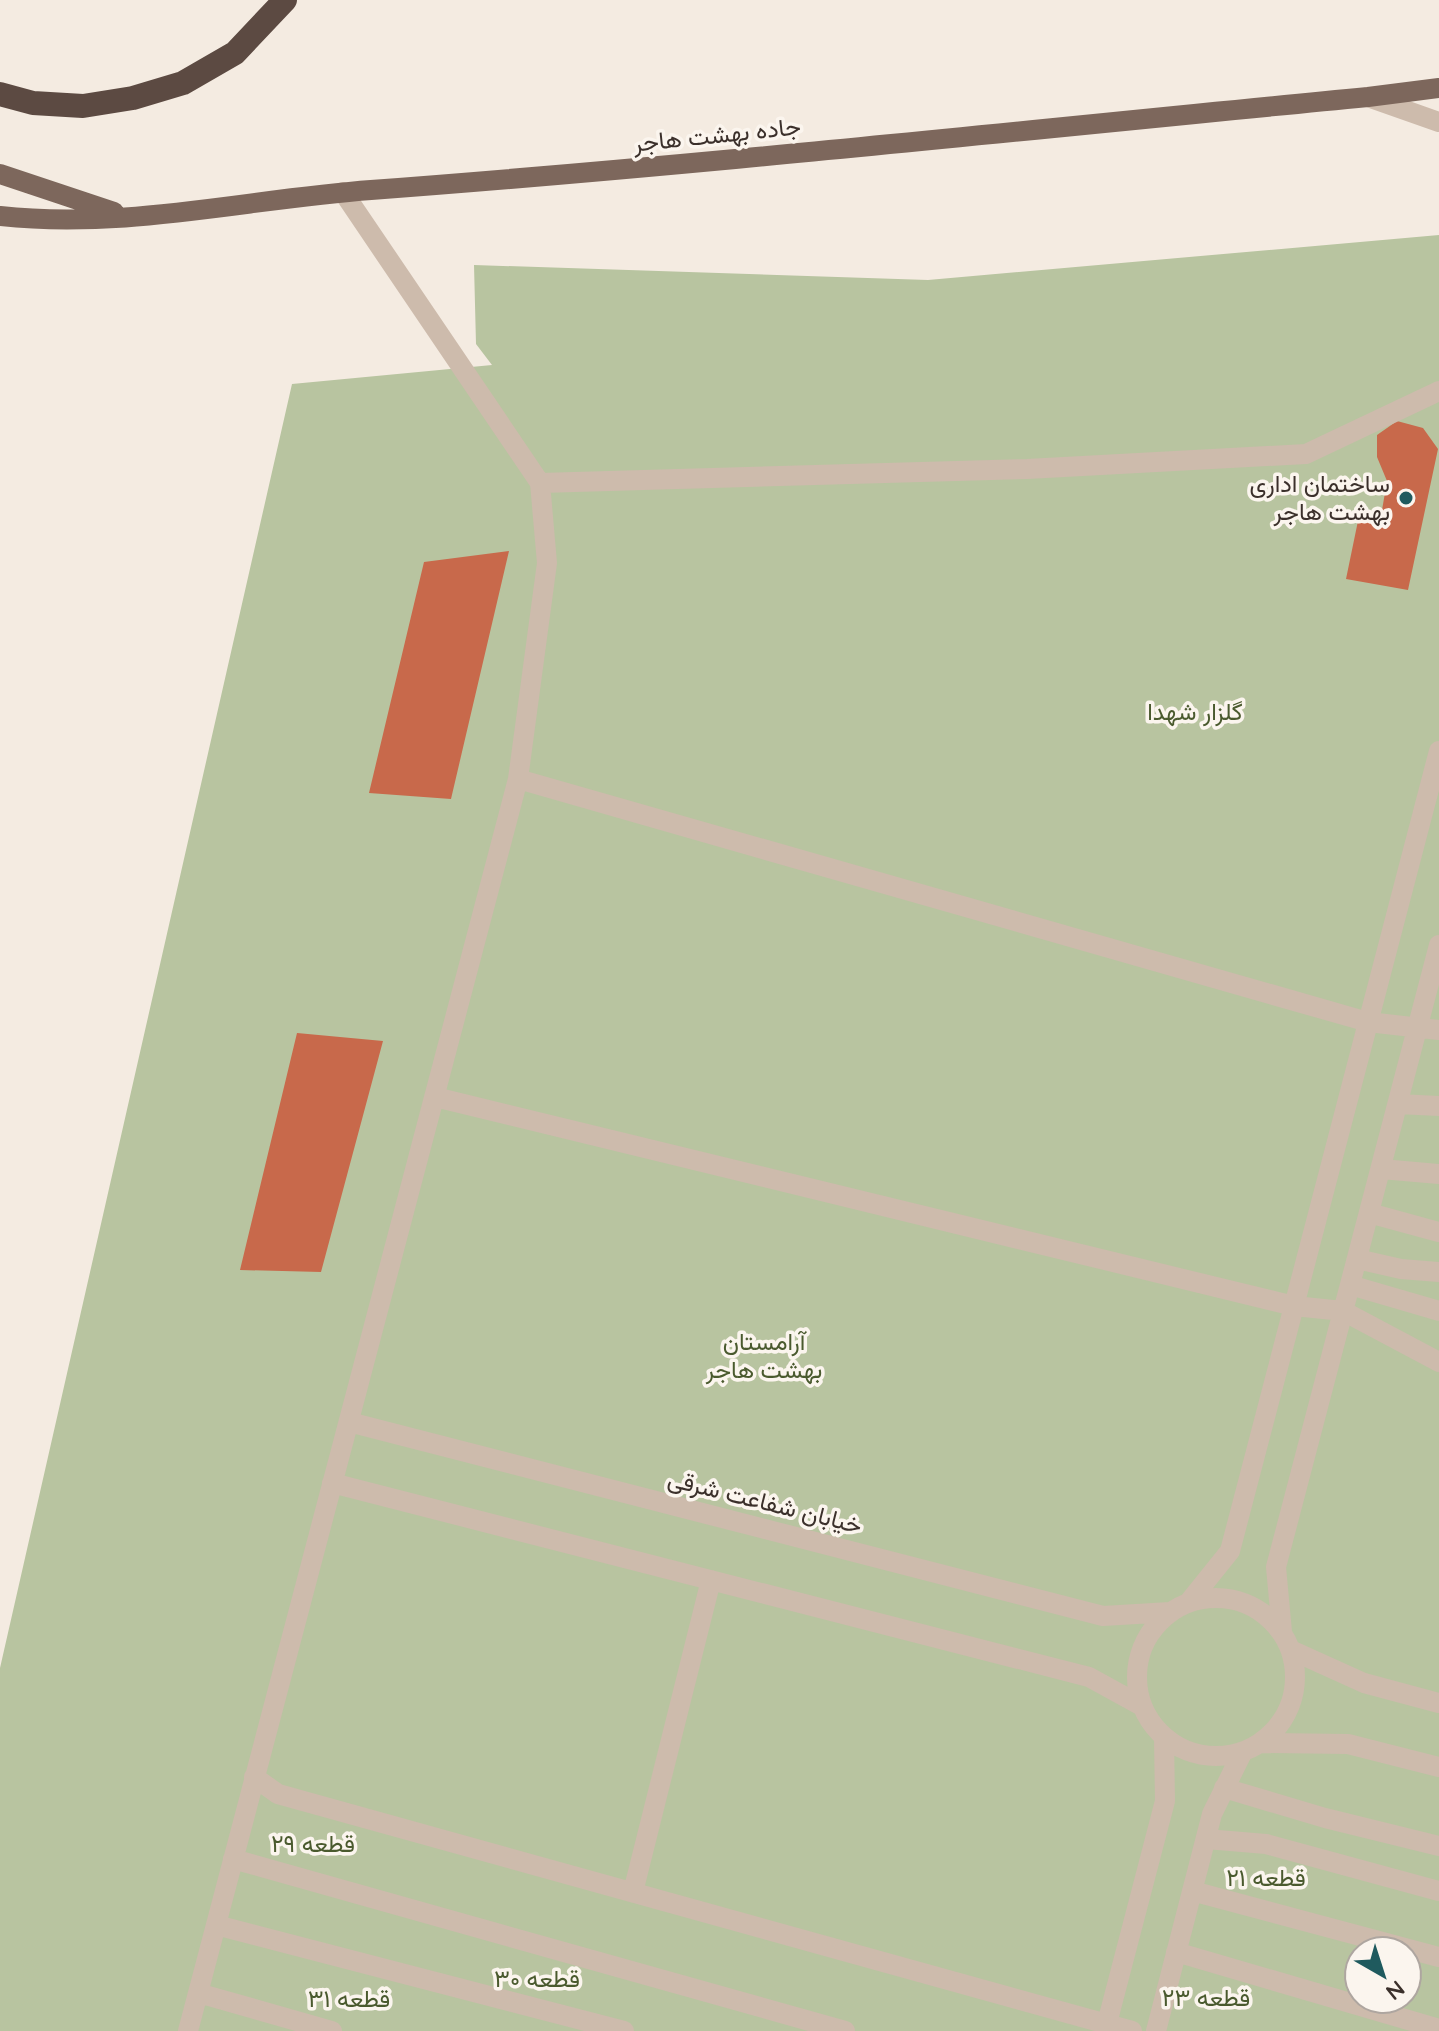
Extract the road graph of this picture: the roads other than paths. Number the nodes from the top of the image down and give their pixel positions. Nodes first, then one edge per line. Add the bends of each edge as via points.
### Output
1 (285, 0) edge
2 (1439, 88) edge
3 (0, 94) edge
4 (1368, 97) junction
5 (1439, 122) edge
6 (0, 174) edge
7 (343, 192) junction
8 (0, 216) edge
9 (130, 217) junction
10 (1439, 391) edge
11 (540, 483) junction
12 (1439, 751) edge
13 (518, 779) junction
14 (1438, 949) edge
15 (1368, 1022) junction
16 (1417, 1029) junction
17 (1439, 1030) edge
18 (435, 1097) junction
19 (1398, 1104) junction
20 (1439, 1106) edge
21 (1381, 1169) junction
22 (1439, 1174) edge
23 (1369, 1213) junction
24 (1439, 1232) edge
25 (1357, 1259) junction
26 (1439, 1272) edge
27 (1350, 1285) junction
28 (1294, 1306) junction
29 (1343, 1311) junction
30 (1439, 1311) edge
31 (1435, 1361) edge
32 (349, 1422) junction
33 (332, 1483) junction
34 (711, 1580) junction
35 (1180, 1607) junction
36 (1286, 1641) junction
37 (1439, 1703) edge
38 (1140, 1705) junction
39 (1164, 1738) junction
40 (1252, 1748) junction
41 (1439, 1767) edge
42 (254, 1777) junction
43 (1224, 1788) junction
44 (1206, 1839) junction
45 (1439, 1846) edge
46 (233, 1859) junction
47 (1192, 1891) junction
48 (1439, 1891) edge
49 (633, 1892) junction
50 (216, 1925) junction
51 (1176, 1952) junction
52 (1439, 1957) edge
53 (198, 1993) junction
54 (1106, 2027) edge
55 (1439, 2029) edge
56 (188, 2031) edge
57 (332, 2031) edge
58 (624, 2031) edge
59 (845, 2031) edge
60 (1132, 2031) edge
61 (1156, 2031) edge

1 - 3 highway via 235,53 183,83 83,106 33,103
2 - 4 main road, جاده بهشت هاجر
4 - 5 street
4 - 7 main road, جاده بهشت هاجر via 607,172
6 - 9 main road
7 - 9 main road, جاده بهشت هاجر
7 - 11 street
8 - 9 main road, جاده بهشت هاجر
10 - 11 street via 1306,454 1027,469
11 - 13 street via 547,563
12 - 15 street
13 - 15 street
13 - 18 street
14 - 16 street
15 - 16 street
15 - 28 street
16 - 17 street
16 - 19 street
18 - 28 street
18 - 32 street
19 - 20 street
19 - 21 street
21 - 22 street
21 - 23 street
23 - 24 street
23 - 25 street
25 - 26 street
25 - 27 street
27 - 29 street
27 - 30 street
28 - 29 street
28 - 35 street via 1230,1551
29 - 31 street
29 - 36 street via 1276,1567
32 - 33 street
32 - 35 street, خیابان شفاعت شرقی via 1103,1616
33 - 34 street
33 - 42 street
34 - 38 street via 1089,1677
34 - 49 street
35 - 36 street via 1209,1598 1250,1605
35 - 38 street via 1155,1626 1140,1653
36 - 37 street via 1364,1683
36 - 40 street via 1295,1670 1288,1711 1277,1729
38 - 39 street
39 - 40 street via 1201,1756 1222,1757
39 - 54 street via 1165,1801
40 - 41 street via 1348,1744
40 - 43 street
42 - 46 street
42 - 49 street via 278,1794
43 - 44 street
43 - 45 street
44 - 47 street
44 - 48 street via 1266,1844
46 - 50 street
46 - 59 street
47 - 51 street
47 - 52 street
49 - 54 street
50 - 53 street
50 - 58 street
51 - 55 street
51 - 61 street
53 - 56 street
53 - 57 street
54 - 60 street

